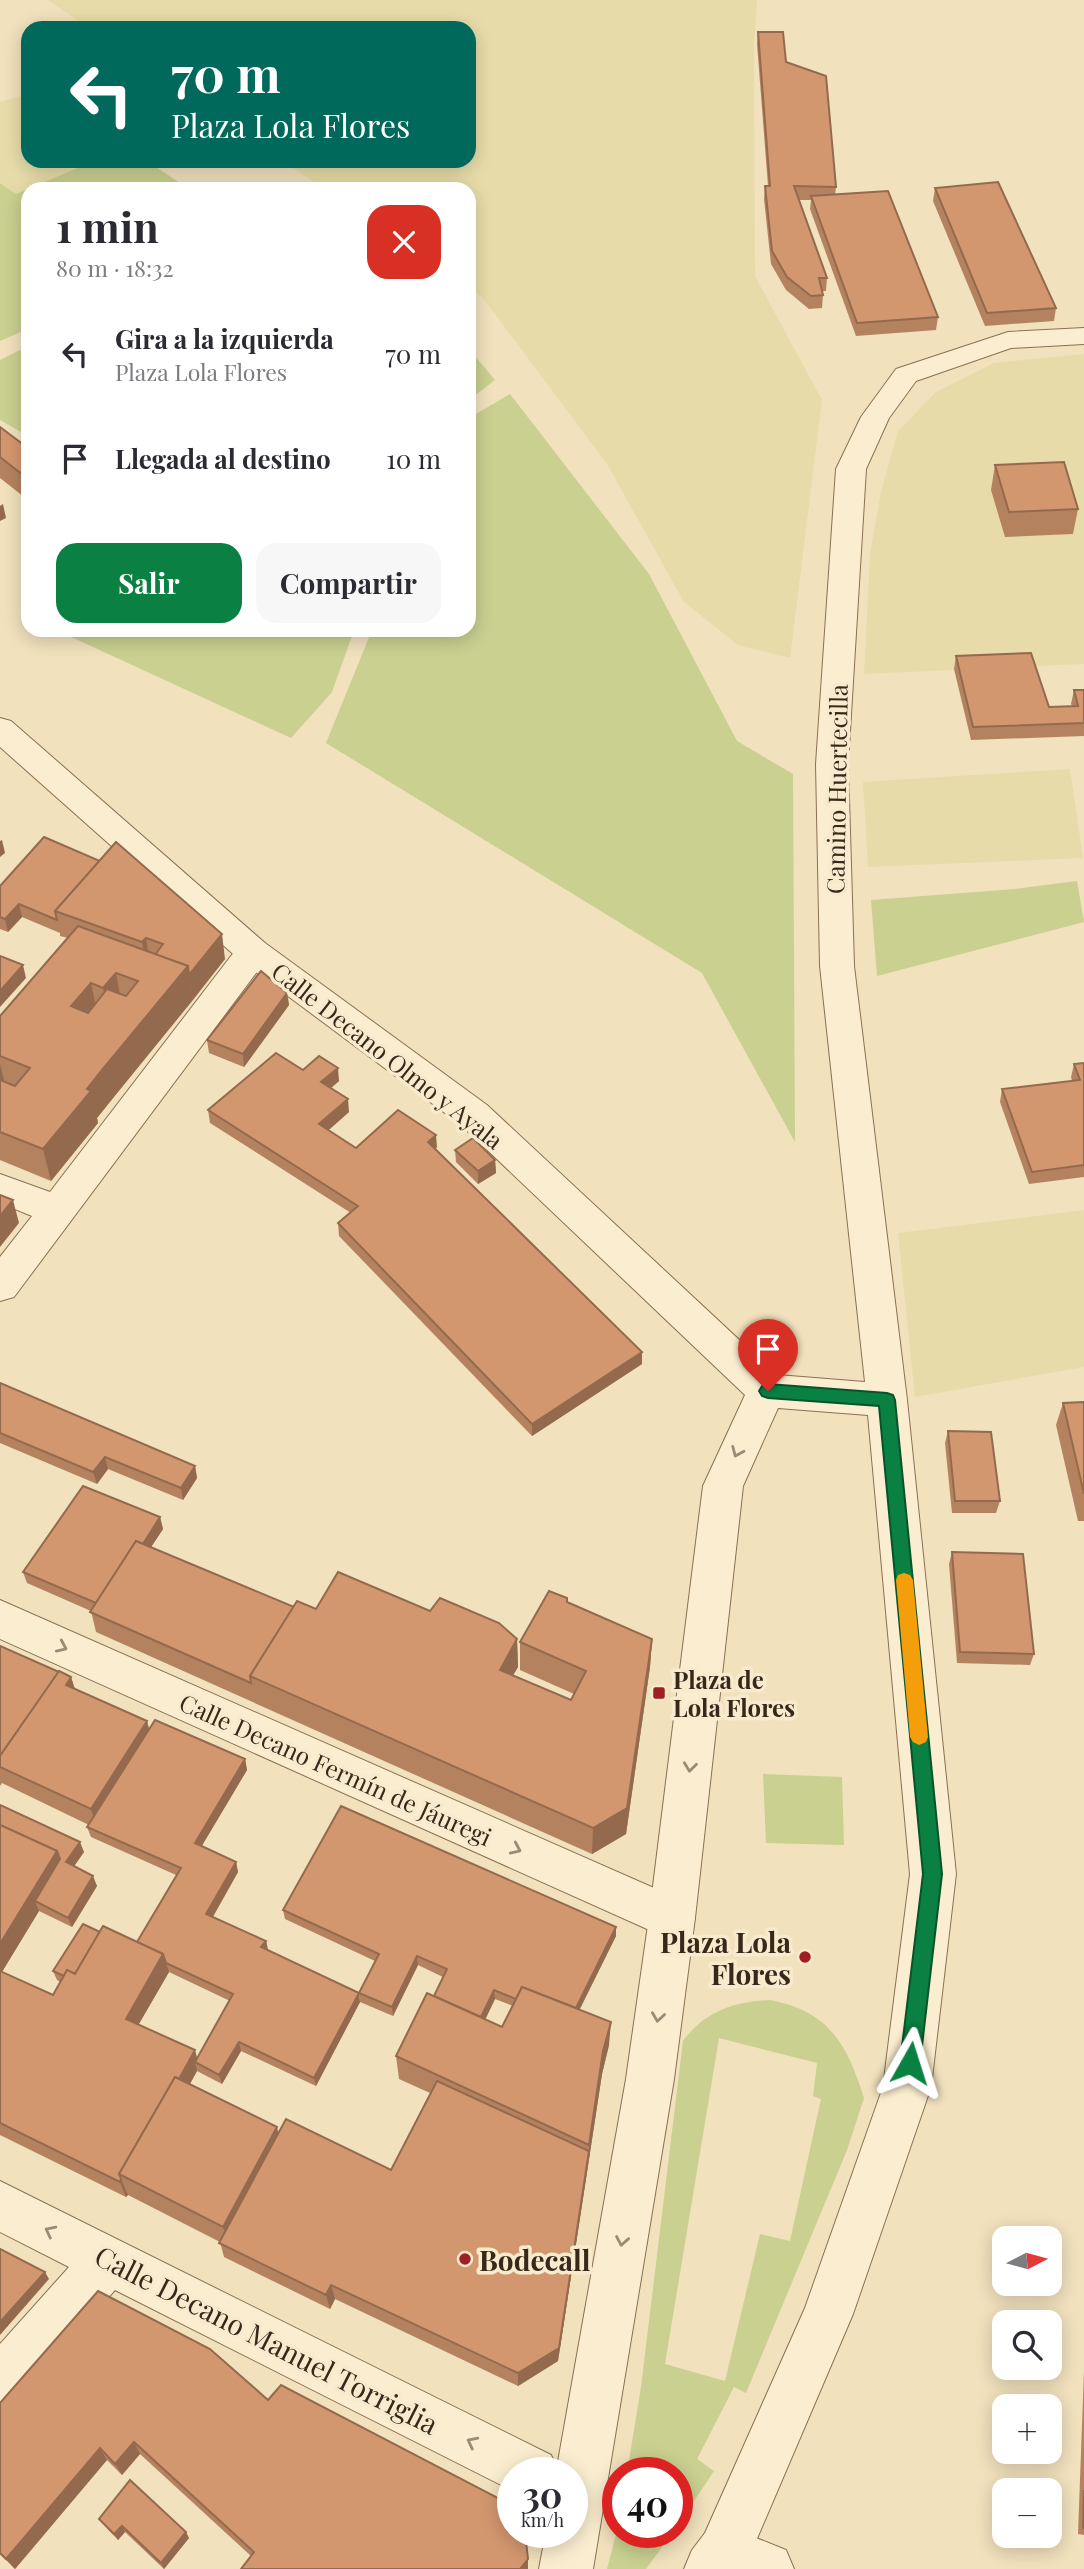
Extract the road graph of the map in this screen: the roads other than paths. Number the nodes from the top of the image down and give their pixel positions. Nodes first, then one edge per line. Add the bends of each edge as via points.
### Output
1 (1084, 336) edge
2 (0, 729) edge
3 (253, 952) junction
4 (0, 1188) edge
5 (59, 1211) junction
6 (0, 1286) edge
7 (768, 1391) junction
8 (887, 1400) junction
9 (0, 1619) edge
10 (673, 1917) junction
11 (0, 2206) edge
12 (108, 2260) junction
13 (0, 2382) edge
14 (501, 2457) edge
15 (583, 2457) edge
16 (569, 2548) edge
17 (734, 2563) edge
18 (566, 2569) edge

1 - 8 street, Camino Huertecilla via 1008,340 906,375 875,417 851,468 832,764 836,966
2 - 3 street, Calle Decano Olmo y Ayala
3 - 5 street
3 - 7 street, Calle Decano Olmo y Ayala via 474,1115
4 - 5 street
5 - 6 street
7 - 8 street
7 -> 10 street via 723,1486
8 - 17 street via 933,1874 907,2087
9 -> 10 street, Calle Decano Fermín de Jáuregi
10 -> 15 street via 650,2079
12 -> 11 street, Calle Decano Manuel Torriglia
12 - 13 street
14 -> 12 street, Calle Decano Manuel Torriglia
16 - 18 street

